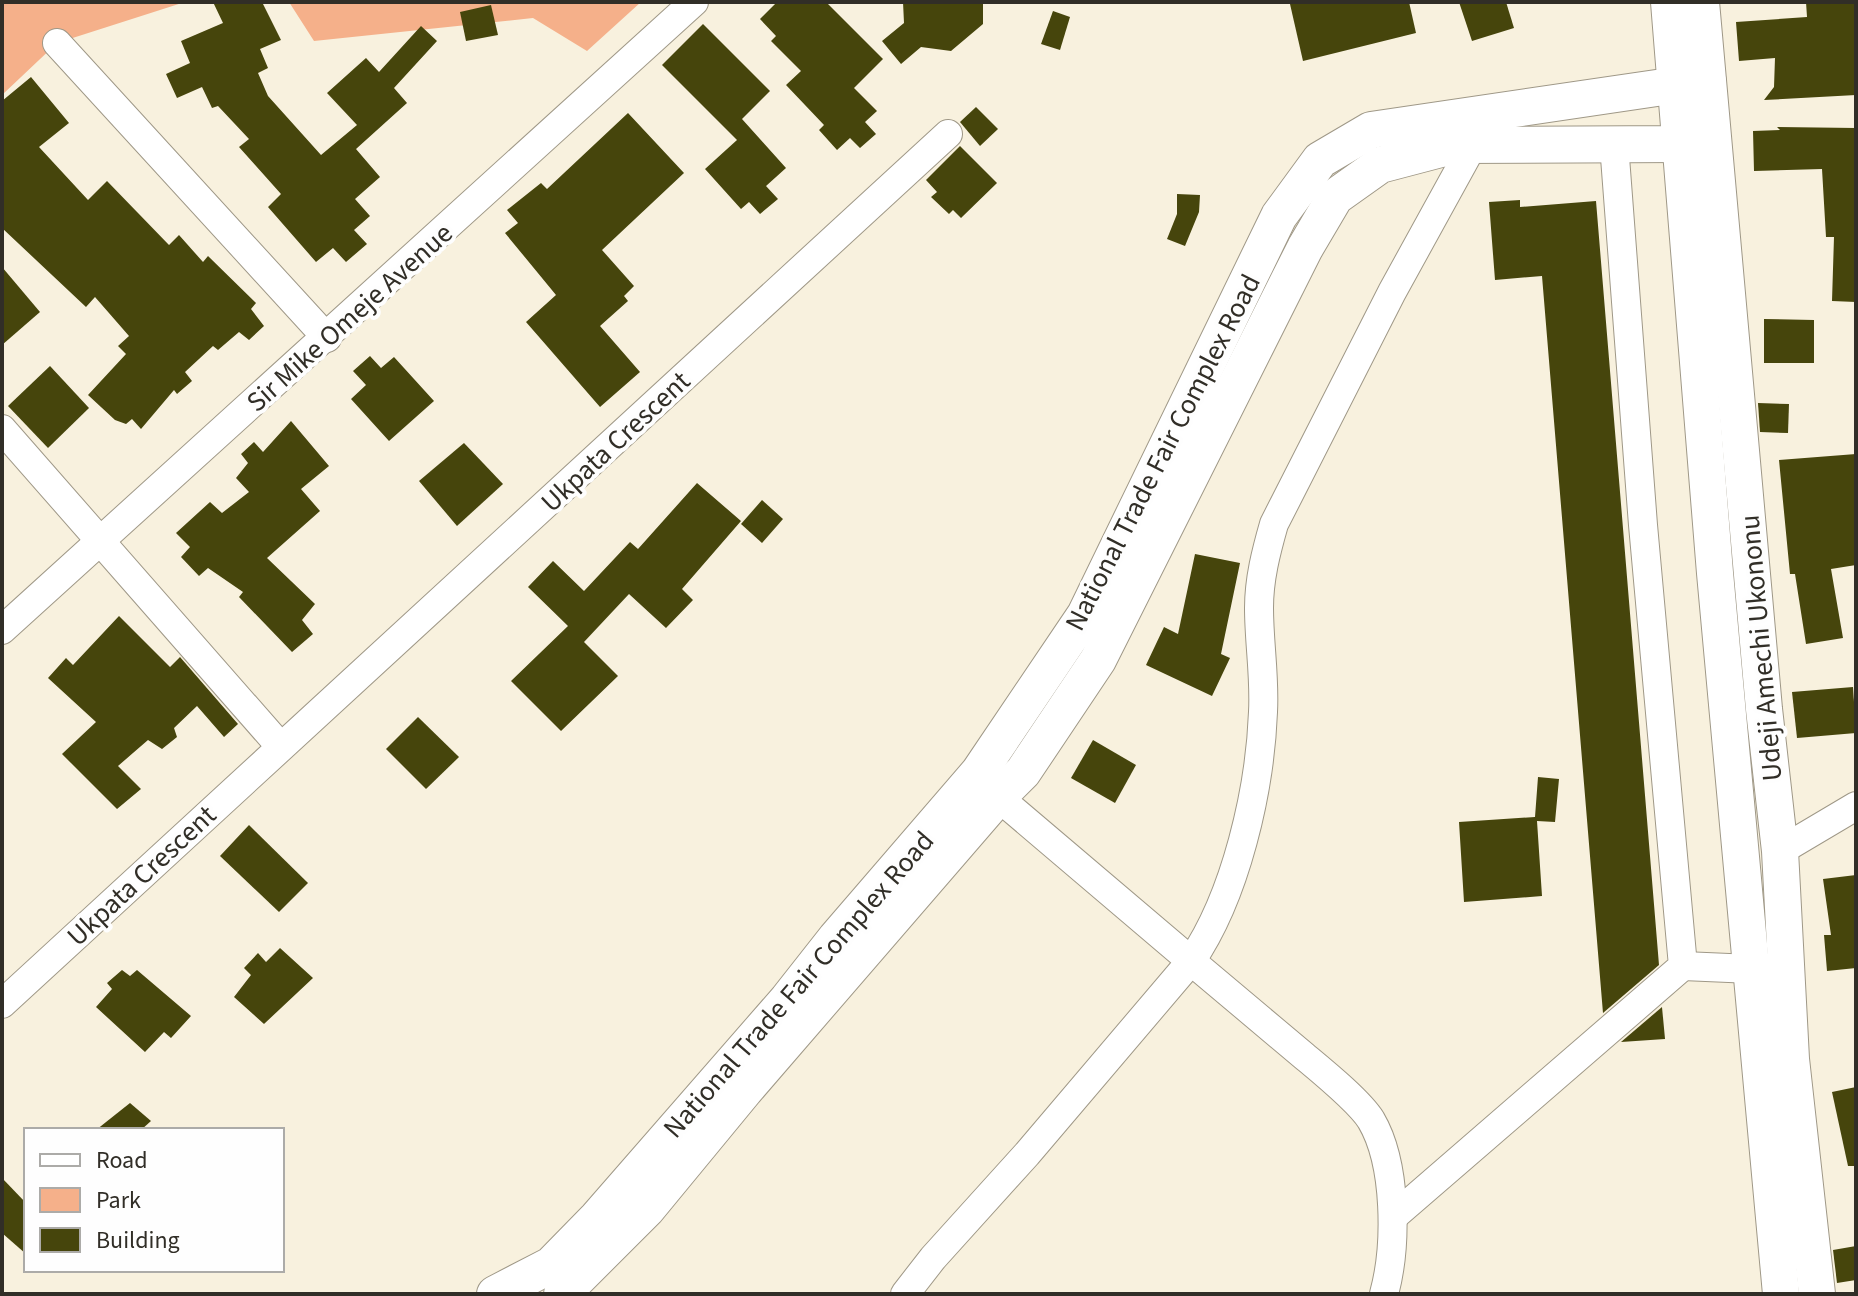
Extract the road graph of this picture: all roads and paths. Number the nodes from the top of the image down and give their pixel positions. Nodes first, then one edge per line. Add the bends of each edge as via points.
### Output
1 (694, 2) edge
2 (1669, 2) edge
3 (1701, 2) edge
4 (57, 43) dead end
5 (1692, 83) junction
6 (948, 134) dead end
7 (1698, 142) junction
8 (1474, 143) junction
9 (1614, 144) junction
10 (327, 338) junction
11 (2, 429) edge
12 (103, 541) junction
13 (2, 630) edge
14 (280, 746) junction
15 (998, 797) junction
16 (1856, 806) edge
17 (1780, 851) junction
18 (1191, 961) junction
19 (1683, 966) junction
20 (1752, 969) junction
21 (2, 1004) edge
22 (1776, 1060) junction
23 (1393, 1217) junction
24 (495, 1294) edge
25 (562, 1294) edge
26 (905, 1294) edge
27 (1384, 1294) edge
28 (1781, 1294) edge
29 (1817, 1294) edge

1 - 10 street, Sir Mike Omeje Avenue
2 - 5 main road
3 - 5 main road, Udeji Amechi Ukononu
4 - 10 street
5 - 7 main road, Udeji Amechi Ukononu
5 - 24 main road, National Trade Fair Complex Road via 1371,130 1320,160 1279,216 1085,615 979,772 597,1218 551,1265
6 - 14 street, Ukpata Crescent
7 - 9 main road, National Trade Fair Complex Road
7 - 17 main road, Udeji Amechi Ukononu
7 - 20 main road, Udeji Amechi Ukononu via 1715,573
8 - 9 main road, National Trade Fair Complex Road
8 - 15 main road, National Trade Fair Complex Road via 1380,165 1335,197 1098,660 1023,772
8 - 18 street via 1274,524 1259,606 1264,710 1255,789 1223,903
9 - 19 street
10 - 12 street, Sir Mike Omeje Avenue
11 - 12 street
12 - 13 street, Sir Mike Omeje Avenue
12 - 14 street
14 - 21 street, Ukpata Crescent
15 - 18 street
15 - 25 main road, National Trade Fair Complex Road via 647,1209
16 - 17 street
17 - 22 main road, Udeji Amechi Ukononu
18 - 23 street via 1331,1079 1370,1119 1389,1170
18 - 26 street
19 - 20 street
19 - 23 street
20 - 22 main road, Udeji Amechi Ukononu
22 - 28 main road, Udeji Amechi Ukononu
22 - 29 main road, Udeji Amechi Ukononu
23 - 27 street

